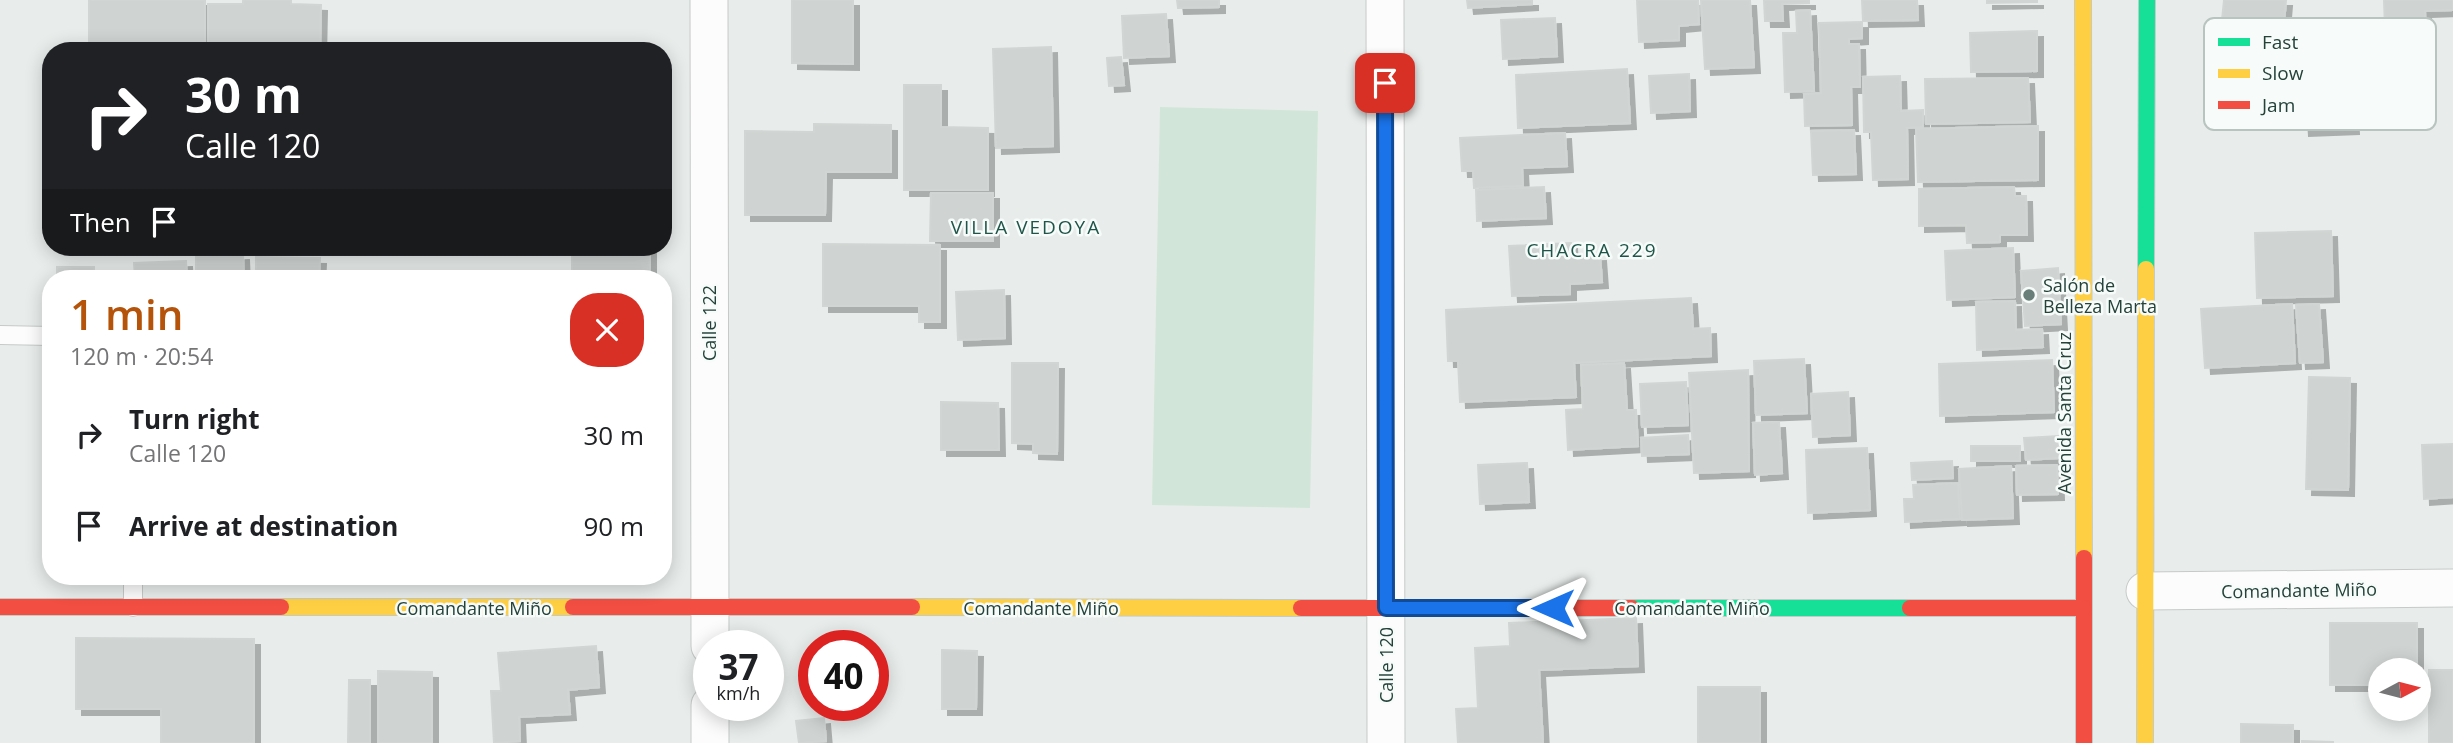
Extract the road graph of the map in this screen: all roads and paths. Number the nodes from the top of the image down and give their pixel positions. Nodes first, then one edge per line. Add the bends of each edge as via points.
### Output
1 (709, 0) edge
2 (1385, 0) edge
3 (2083, 0) edge
4 (2147, 0) edge
5 (0, 335) edge
6 (42, 336) edge
7 (133, 585) edge
8 (2453, 588) edge
9 (2146, 591) junction
10 (0, 607) edge
11 (133, 607) junction
12 (710, 608) junction
13 (1386, 608) junction
14 (2083, 608) junction
15 (710, 630) edge
16 (710, 721) edge
17 (710, 743) edge
18 (1386, 743) edge
19 (2084, 743) edge
20 (2145, 743) edge

1 - 12 street, Calle 122
2 - 13 street, Calle 120
3 - 14 street, Avenida Santa Cruz
4 - 9 street
5 - 6 lane
7 - 11 lane
8 - 9 street, Comandante Miño
9 - 20 street
10 - 11 street, Comandante Miño
11 - 12 street, Comandante Miño
12 - 13 street, Comandante Miño
12 - 15 street, Calle 122
13 - 14 street, Comandante Miño
13 - 18 street, Calle 120
14 - 19 street, Avenida Santa Cruz
16 - 17 street

